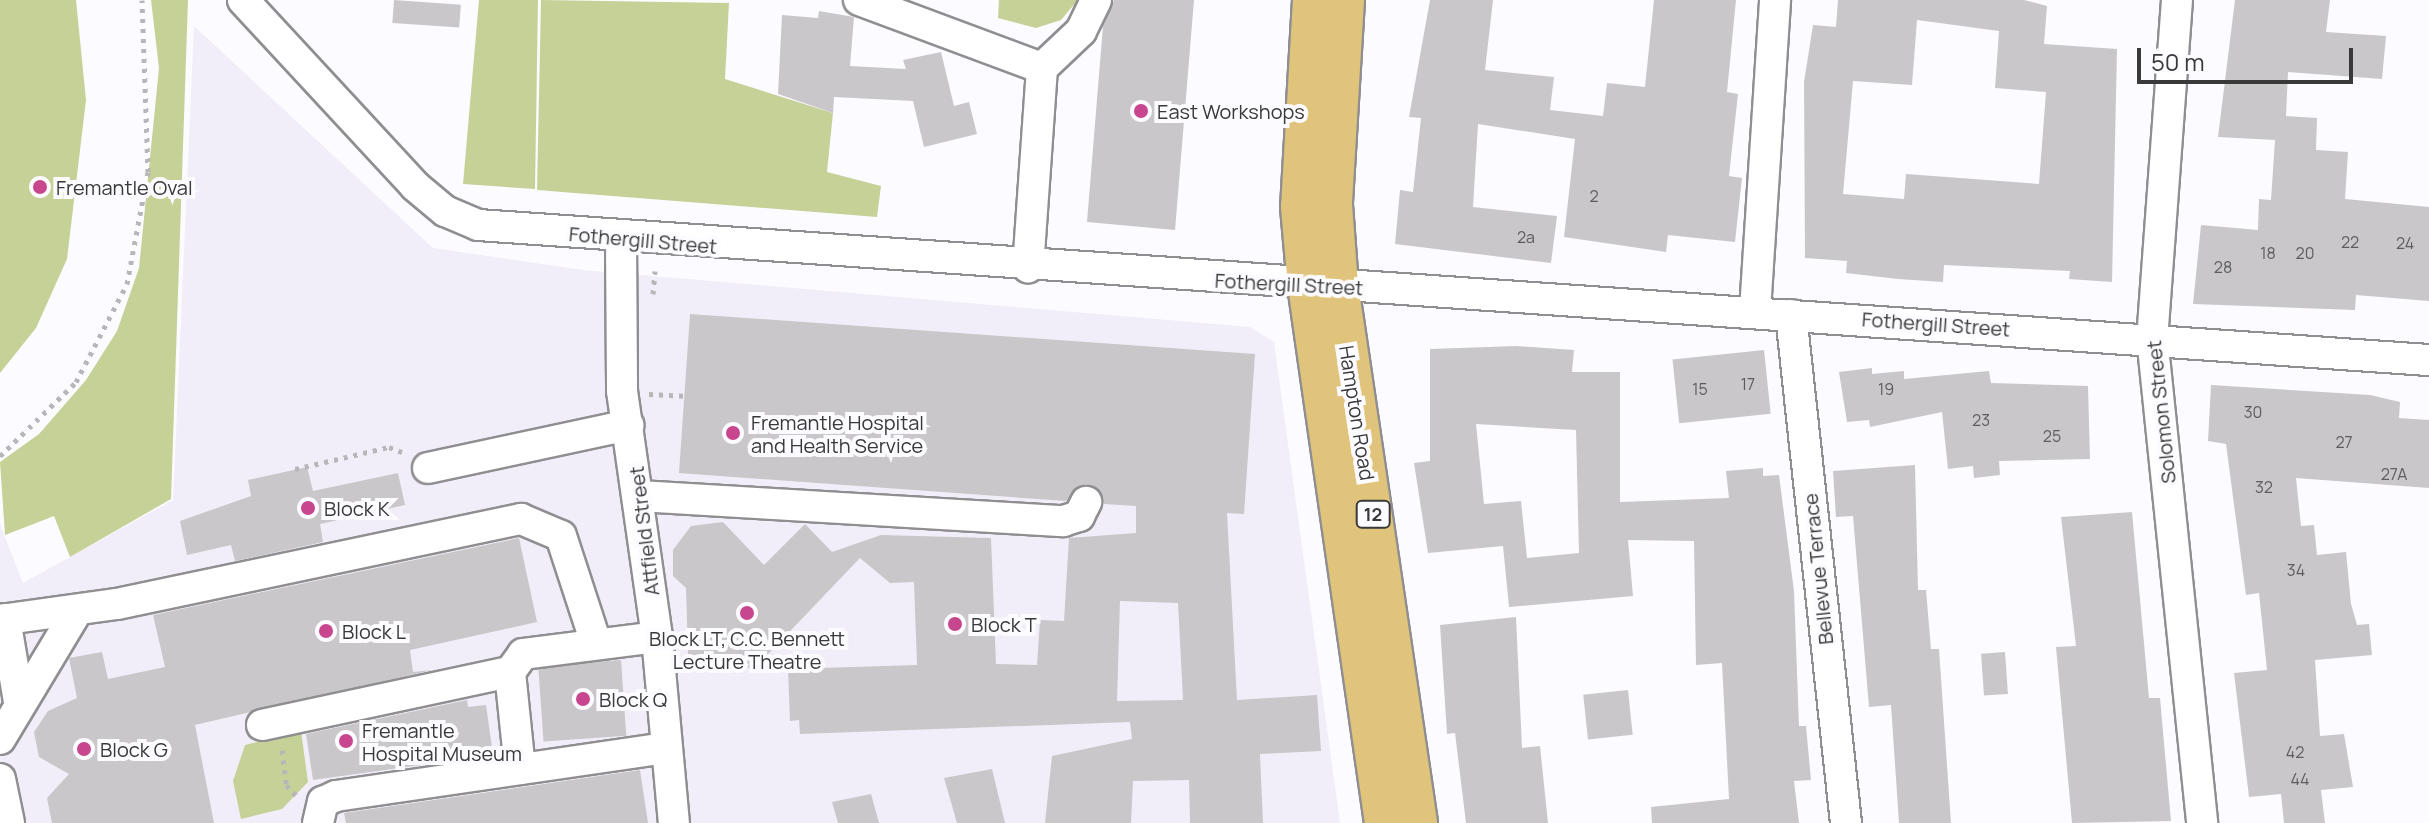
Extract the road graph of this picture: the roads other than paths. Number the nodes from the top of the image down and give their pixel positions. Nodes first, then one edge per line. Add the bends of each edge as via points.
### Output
1 (243, 0) edge
2 (859, 0) edge
3 (1096, 0) edge
4 (1312, 0) edge
5 (1345, 0) edge
6 (1775, 0) edge
7 (2177, 0) edge
8 (1042, 68) junction
9 (621, 240) junction
10 (1028, 268) junction
11 (1323, 286) junction
12 (1755, 311) junction
13 (1791, 315) junction
14 (2152, 337) junction
15 (2429, 360) edge
16 (628, 425) junction
17 (428, 468) dead end
18 (639, 496) junction
19 (1086, 502) dead end
20 (77, 611) junction
21 (2, 619) edge
22 (657, 637) junction
23 (596, 643) junction
24 (510, 672) junction
25 (19, 702) junction
26 (274, 722) road end
27 (0, 739) edge
28 (667, 748) junction
29 (520, 769) junction
30 (0, 779) edge
31 (319, 817) edge
32 (9, 823) edge
33 (674, 823) edge
34 (1384, 823) edge
35 (1418, 823) edge
36 (1846, 823) edge
37 (2202, 823) edge

1 - 9 street, Fothergill Street via 318,87 445,211 478,225
2 - 8 street
3 - 8 street via 1081,31
4 - 11 main road, Hampton Road / 12 via 1300,207
5 - 11 main road, Hampton Road / 12
6 - 12 street
7 - 14 street, Solomon Street
8 - 10 street
9 - 10 street, Fothergill Street
9 - 16 street, Attfield Street
10 - 11 street, Fothergill Street
11 - 12 street, Fothergill Street
11 - 34 main road, Hampton Road / 12
11 - 35 main road, Hampton Road / 12
12 - 13 street, Fothergill Street
13 - 14 street, Fothergill Street
13 - 36 street, Bellevue Terrace
14 - 15 street, Fothergill Street
14 - 37 street, Solomon Street
16 - 17 street
16 - 18 street, Attfield Street
18 - 19 street via 1063,521 1079,516
18 - 22 street, Attfield Street
20 - 21 street
20 - 23 street via 521,519 561,536
20 - 25 street
21 - 25 street
22 - 23 street
22 - 28 street, Attfield Street
23 - 24 street via 536,650
24 - 26 street
24 - 29 street
25 - 27 street
28 - 29 street
28 - 33 street, Attfield Street
29 - 31 street via 336,796
30 - 32 street

